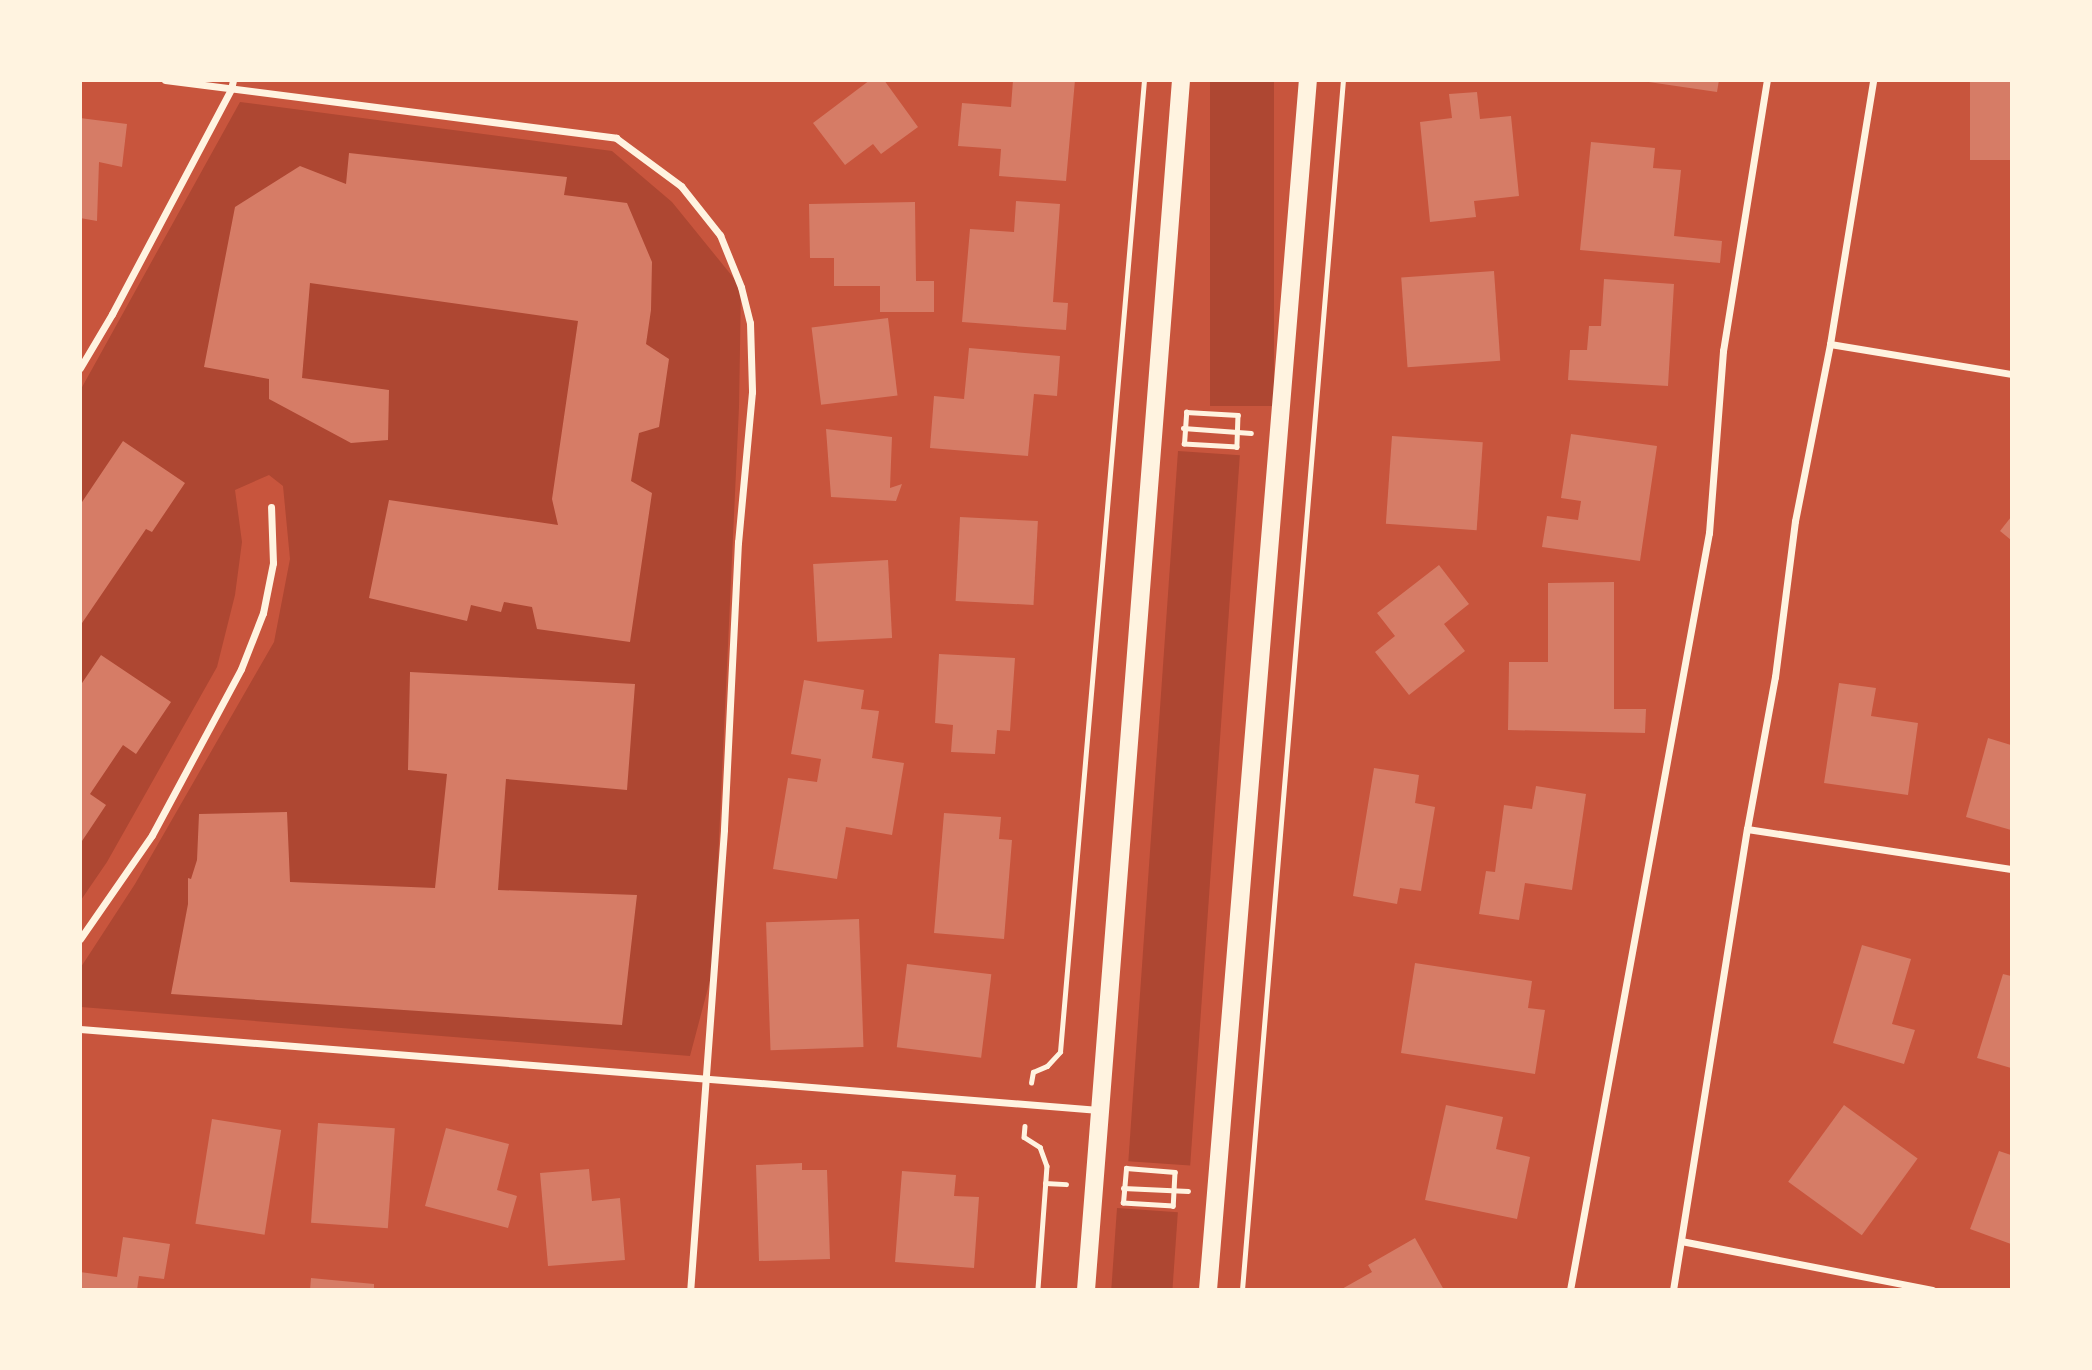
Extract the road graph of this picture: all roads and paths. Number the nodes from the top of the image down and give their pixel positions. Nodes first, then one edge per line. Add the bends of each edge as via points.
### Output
1 (165, 80) edge
2 (1144, 80) edge
3 (1181, 80) edge
4 (1308, 80) edge
5 (1343, 80) edge
6 (1767, 80) edge
7 (1873, 80) edge
8 (232, 85) edge
9 (1830, 344) junction
10 (80, 368) edge
11 (2011, 374) edge
12 (1195, 429) dead end
13 (1231, 432) dead end
14 (1237, 447) joint
15 (271, 507) dead end
16 (1747, 829) junction
17 (2011, 869) edge
18 (80, 939) edge
19 (80, 1029) edge
20 (704, 1080) junction
21 (1028, 1104) junction
22 (1100, 1110) junction
23 (1142, 1188) dead end
24 (1162, 1189) dead end
25 (1173, 1206) joint
26 (1681, 1241) junction
27 (690, 1290) edge
28 (1038, 1290) edge
29 (1087, 1290) edge
30 (1208, 1290) edge
31 (1241, 1290) edge
32 (1570, 1290) edge
33 (1673, 1290) edge
34 (1932, 1290) edge

1 - 8 street
2 - 21 path via 1060,1052 1047,1066 1033,1072
3 - 22 main road
4 - 30 main road
5 - 31 path
6 - 32 street via 1723,351 1709,533
7 - 9 street
8 - 10 street
8 - 20 street via 616,138 681,186 720,235 750,323 752,392 738,542 724,830
9 - 11 street
9 - 16 street via 1795,521 1775,677
12 - 13 path
14 - 14 path via 1238,415 1186,412 1184,444
15 - 18 street via 273,563 263,613 241,669 152,835
16 - 17 street
16 - 26 street
19 - 20 street
20 - 21 street
20 - 27 street
21 - 22 street
21 - 28 path via 1024,1138 1040,1147 1047,1166
22 - 29 main road
23 - 24 path
25 - 25 path via 1175,1172 1126,1168 1123,1203
26 - 33 street
26 - 34 street

